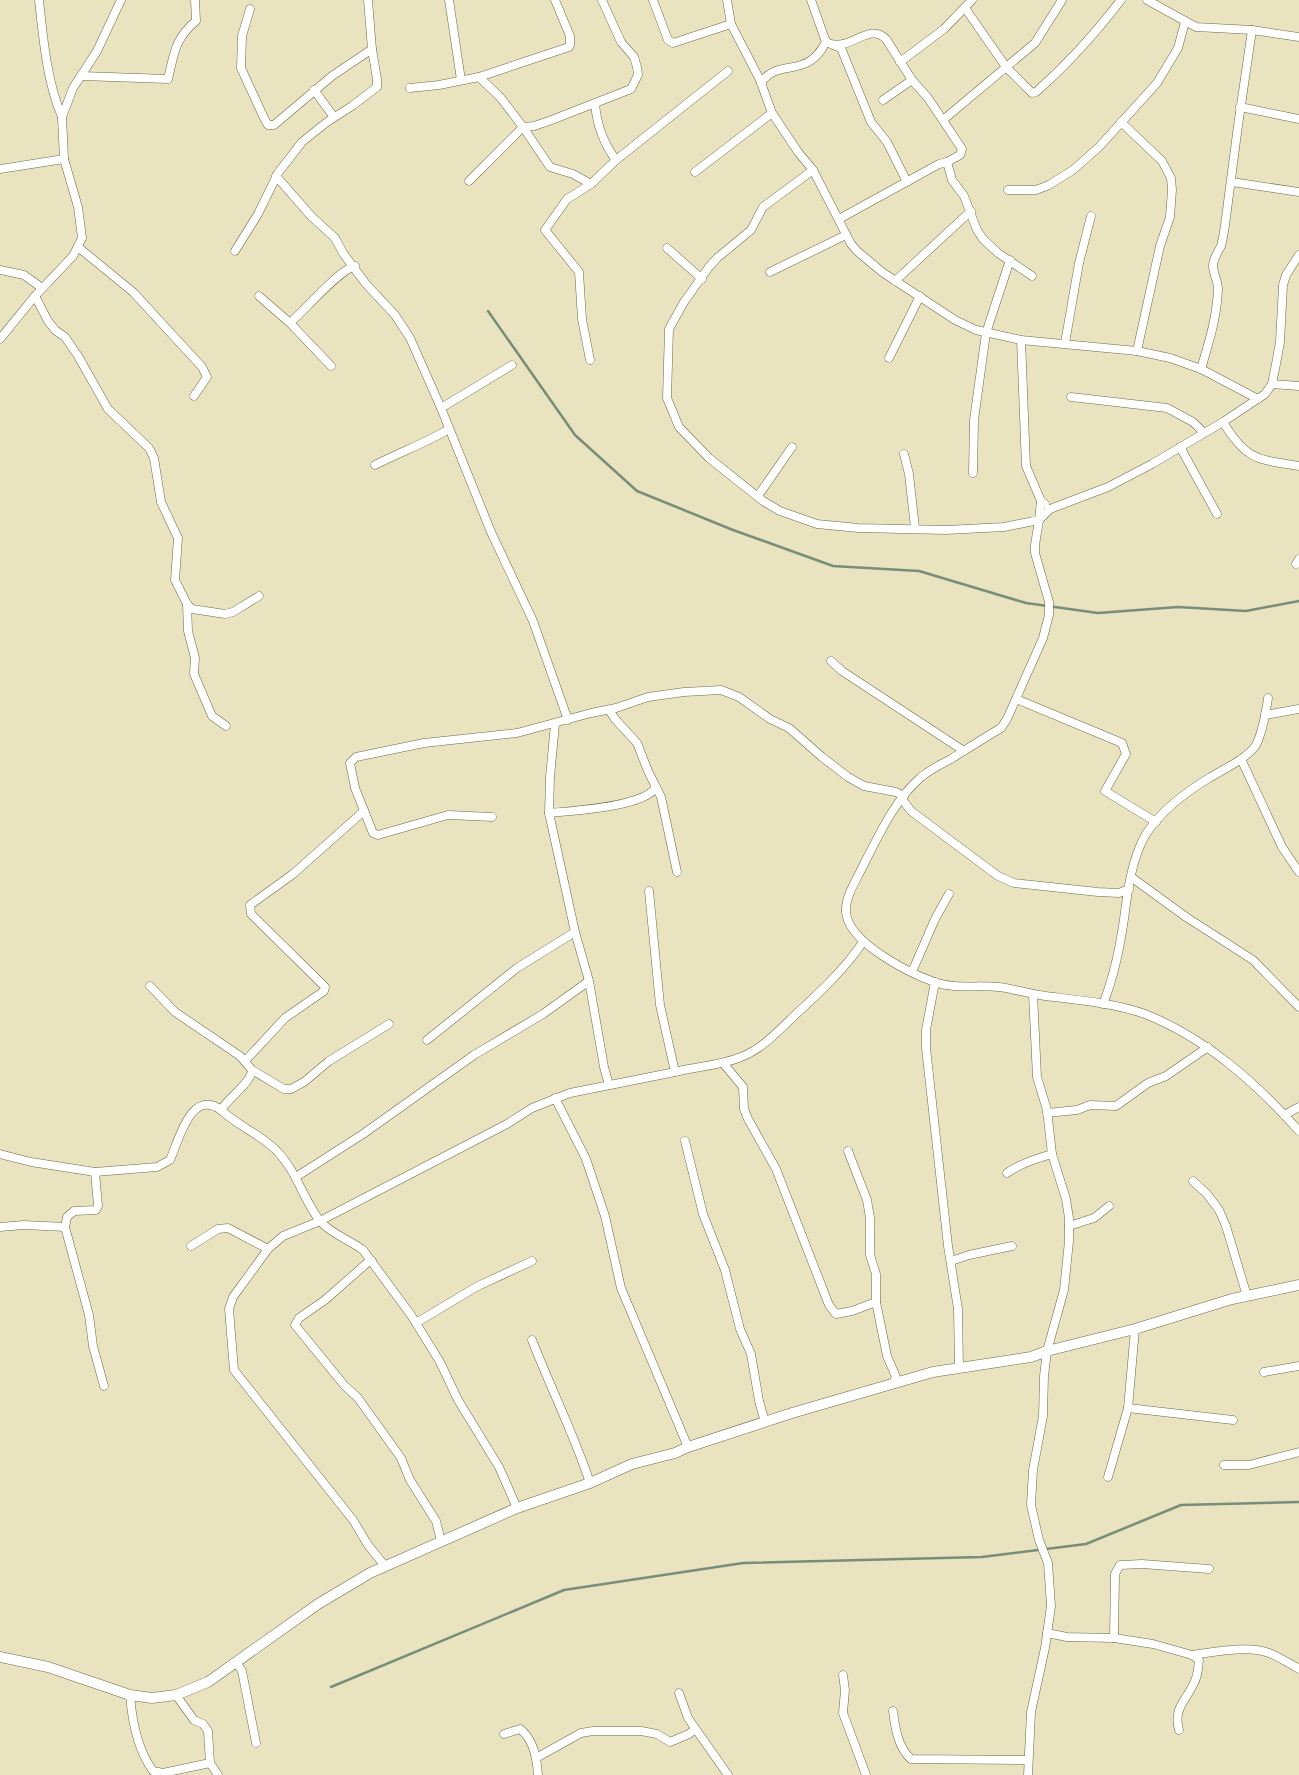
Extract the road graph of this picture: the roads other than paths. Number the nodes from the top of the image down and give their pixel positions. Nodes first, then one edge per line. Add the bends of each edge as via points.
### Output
1 (39, 0) edge
2 (121, 0) edge
3 (195, 0) edge
4 (368, 0) edge
5 (449, 0) edge
6 (555, 0) edge
7 (602, 0) edge
8 (653, 0) edge
9 (727, 0) edge
10 (811, 0) edge
11 (972, 0) edge
12 (1062, 0) edge
13 (1121, 0) edge
14 (1147, 0) edge
15 (1158, 3) edge
16 (965, 8) junction
17 (250, 9) dead end
18 (1185, 22) junction
19 (731, 24) junction
20 (1252, 30) junction
21 (1299, 37) edge
22 (828, 43) junction
23 (372, 49) junction
24 (900, 62) junction
25 (1006, 68) junction
26 (728, 71) dead end
27 (81, 76) junction
28 (479, 77) junction
29 (461, 80) junction
30 (912, 80) junction
31 (761, 83) junction
32 (410, 88) dead end
33 (314, 90) junction
34 (883, 100) dead end
35 (595, 104) junction
36 (1240, 107) junction
37 (772, 113) junction
38 (62, 117) junction
39 (334, 117) junction
40 (1299, 119) edge
41 (943, 120) junction
42 (1121, 122) junction
43 (523, 127) junction
44 (64, 159) junction
45 (616, 160) junction
46 (947, 162) junction
47 (0, 169) edge
48 (813, 170) junction
49 (695, 172) dead end
50 (276, 176) junction
51 (469, 181) dead end
52 (907, 182) junction
53 (1232, 182) junction
54 (591, 184) junction
55 (1008, 190) dead end
56 (1299, 192) edge
57 (971, 211) junction
58 (1091, 216) dead end
59 (839, 219) junction
60 (846, 234) junction
61 (78, 247) junction
62 (667, 248) dead end
63 (235, 250) dead end
64 (1299, 255) edge
65 (1010, 260) junction
66 (355, 266) junction
67 (0, 270) edge
68 (770, 272) dead end
69 (1032, 276) dead end
70 (702, 278) junction
71 (895, 281) junction
72 (42, 288) junction
73 (35, 296) junction
74 (258, 296) dead end
75 (920, 296) junction
76 (290, 323) junction
77 (986, 333) junction
78 (0, 339) edge
79 (1021, 340) junction
80 (1065, 343) junction
81 (1137, 351) junction
82 (889, 358) dead end
83 (590, 360) dead end
84 (512, 365) dead end
85 (331, 366) dead end
86 (1201, 369) junction
87 (1272, 384) junction
88 (1299, 386) edge
89 (194, 396) dead end
90 (1071, 397) dead end
91 (1258, 399) junction
92 (441, 408) junction
93 (1224, 422) junction
94 (449, 429) junction
95 (1204, 433) junction
96 (792, 447) dead end
97 (1180, 447) junction
98 (904, 454) dead end
99 (375, 465) dead end
100 (1299, 466) edge
101 (973, 473) dead end
102 (758, 496) junction
103 (1041, 501) junction
104 (1050, 509) junction
105 (1217, 514) dead end
106 (1039, 520) junction
107 (915, 528) junction
108 (259, 596) dead end
109 (187, 604) junction
110 (831, 661) dead end
111 (1268, 698) dead end
112 (1016, 699) junction
113 (1299, 709) edge
114 (609, 710) junction
115 (1265, 715) junction
116 (568, 720) junction
117 (555, 724) junction
118 (226, 726) dead end
119 (964, 750) junction
120 (1241, 759) junction
121 (656, 786) junction
122 (903, 797) junction
123 (364, 811) junction
124 (549, 812) junction
125 (492, 817) dead end
126 (1156, 822) junction
127 (677, 872) dead end
128 (1299, 872) edge
129 (1131, 877) junction
130 (1129, 889) junction
131 (650, 891) dead end
132 (949, 894) dead end
133 (575, 932) junction
134 (863, 942) junction
135 (912, 972) junction
136 (589, 981) junction
137 (935, 982) junction
138 (150, 986) dead end
139 (1033, 994) junction
140 (1103, 1004) junction
141 (1298, 1005) edge
142 (389, 1024) dead end
143 (427, 1040) dead end
144 (1208, 1047) junction
145 (245, 1061) junction
146 (723, 1063) junction
147 (252, 1070) junction
148 (675, 1072) junction
149 (609, 1085) junction
150 (556, 1098) junction
151 (1299, 1107) edge
152 (221, 1110) junction
153 (1047, 1113) junction
154 (1284, 1115) junction
155 (1299, 1131) edge
156 (685, 1141) dead end
157 (848, 1151) dead end
158 (0, 1154) edge
159 (1052, 1154) junction
160 (95, 1172) junction
161 (1007, 1174) dead end
162 (296, 1177) junction
163 (1194, 1181) dead end
164 (1109, 1206) dead end
165 (320, 1221) junction
166 (1069, 1226) junction
167 (0, 1227) edge
168 (65, 1228) junction
169 (191, 1246) dead end
170 (1012, 1246) dead end
171 (268, 1248) junction
172 (372, 1261) junction
173 (532, 1261) dead end
174 (951, 1261) junction
175 (1299, 1285) edge
176 (1247, 1296) junction
177 (876, 1302) junction
178 (416, 1323) junction
179 (1135, 1329) junction
180 (532, 1340) dead end
181 (1047, 1351) junction
182 (1299, 1366) edge
183 (959, 1368) junction
184 (1264, 1372) dead end
185 (893, 1383) junction
186 (104, 1386) dead end
187 (1128, 1408) junction
188 (1233, 1420) dead end
189 (765, 1422) junction
190 (688, 1447) junction
191 (1299, 1452) edge
192 (1224, 1466) dead end
193 (1108, 1476) dead end
194 (590, 1483) junction
195 (517, 1508) junction
196 (441, 1541) junction
197 (384, 1566) junction
198 (1209, 1569) dead end
199 (1047, 1633) junction
200 (1114, 1638) junction
201 (1192, 1655) junction
202 (0, 1657) edge
203 (236, 1662) junction
204 (1299, 1668) edge
205 (844, 1675) dead end
206 (679, 1693) dead end
207 (130, 1694) junction
208 (176, 1695) junction
209 (893, 1711) dead end
210 (694, 1729) junction
211 (1178, 1730) dead end
212 (504, 1734) dead end
213 (256, 1743) dead end
214 (536, 1758) junction
215 (1028, 1760) junction
216 (210, 1763) junction
217 (218, 1775) edge
218 (538, 1775) edge
219 (728, 1775) edge
220 (866, 1775) edge
221 (1028, 1775) edge

1 - 38 street via 40,21 50,73 56,103
2 - 27 street via 97,51
3 - 27 street via 196,22 186,29 175,49 168,79
4 - 23 street
5 - 29 street
6 - 28 street via 570,36 570,46
7 - 35 street via 621,42 634,57 638,75 631,89
8 - 19 street via 668,40 673,43
9 - 19 street
10 - 22 street
11 - 16 street
12 - 25 street via 1035,43
13 - 25 street via 1093,36 1036,92 1030,93
14 - 15 street
15 - 18 street
16 - 24 street via 944,29
16 - 25 street
17 - 33 street via 242,36 241,68 268,125 279,122
18 - 20 street via 1196,27
18 - 42 street via 1175,55 1156,83
19 - 31 street
20 - 21 street
20 - 36 street
22 - 24 street via 844,44 878,33 886,39
22 - 31 street via 812,60 768,74
22 - 52 street via 841,48 871,122 887,142
23 - 33 street
23 - 39 street via 377,87
24 - 30 street
25 - 41 street
26 - 45 street
27 - 38 street via 73,88
28 - 29 street
28 - 43 street via 500,97
29 - 32 street
30 - 34 street
30 - 41 street
31 - 37 street
33 - 39 street
35 - 43 street via 534,126
35 - 45 street via 597,122 606,148
36 - 40 street
36 - 53 street
37 - 48 street
37 - 49 street
38 - 44 street
39 - 50 street via 302,142
41 - 46 street via 962,149 960,155
42 - 55 street via 1099,147 1073,170 1049,185 1036,190
42 - 81 street via 1162,161 1171,178 1172,190 1170,217 1160,246
43 - 51 street
43 - 54 street via 550,167 573,174
44 - 47 street
44 - 61 street via 78,207 82,232
45 - 54 street
46 - 52 street
46 - 57 street via 952,180
48 - 59 street
48 - 70 street via 763,207 751,230 717,258
50 - 63 street via 258,214
50 - 66 street via 310,216 335,238 343,253
52 - 59 street
53 - 56 street
53 - 86 street via 1227,198 1223,236 1213,266 1218,289 1214,327
54 - 83 street via 567,199 545,230 579,272 582,319
57 - 65 street via 983,239
57 - 71 street
58 - 80 street via 1079,263
59 - 60 street
60 - 68 street
60 - 71 street via 857,251
61 - 72 street via 73,256
61 - 89 street via 133,292 202,367 206,377
62 - 70 street
64 - 87 street via 1286,275 1283,285 1280,342
65 - 69 street
65 - 77 street
66 - 76 street via 341,273
66 - 92 street via 376,296 395,315 410,338
67 - 72 street via 24,275
70 - 102 street via 684,302 669,329 667,398 674,418 685,434 710,458
71 - 75 street
72 - 73 street
73 - 78 street
73 - 109 street via 48,321 65,337 78,356 108,409 149,448 154,458 161,502 178,538 175,580
74 - 76 street
75 - 77 street via 955,320
75 - 82 street
76 - 85 street
77 - 79 street
77 - 101 street via 974,420
79 - 80 street
79 - 103 street via 1026,466
80 - 81 street
81 - 86 street via 1170,358
84 - 92 street
86 - 91 street
87 - 88 street
87 - 91 street
90 - 95 street via 1167,408 1193,422
91 - 93 street
92 - 94 street
93 - 95 street
93 - 100 street via 1234,439 1256,458
94 - 99 street
94 - 116 street via 491,532 533,621
95 - 97 street
96 - 102 street
97 - 104 street via 1108,487
97 - 105 street
98 - 107 street via 909,474
102 - 107 street via 780,511 816,524 858,528
103 - 104 street
103 - 106 street
104 - 106 street
106 - 107 street via 1004,527 946,530
106 - 112 street via 1034,545 1049,602 1049,615 1043,638
108 - 109 street via 225,614 192,610
109 - 118 street via 188,631 195,658 194,674 212,716
110 - 119 street via 848,675
111 - 115 street
112 - 119 street via 1001,728
112 - 126 street via 1122,743 1126,754 1105,791
113 - 115 street
114 - 116 street
114 - 121 street via 637,743
114 - 122 street via 657,695 729,692 770,719 789,728 848,777 864,786 896,792
115 - 120 street via 1256,746
116 - 117 street
117 - 123 street via 517,733 424,743 356,757 350,763 355,788
117 - 124 street
119 - 122 street via 926,773
120 - 126 street via 1185,795
120 - 128 street via 1282,847
121 - 124 street via 653,791 643,796 601,808
121 - 127 street via 664,805
122 - 130 street via 910,812 998,876 1014,883 1119,893
122 - 134 street via 846,902 848,923
123 - 125 street via 373,833 378,835 448,815
123 - 145 street via 293,874 250,905 251,914 325,987 324,991 285,1018
124 - 133 street
126 - 129 street via 1146,835
129 - 130 street
129 - 141 street via 1186,917 1253,960
130 - 140 street via 1115,967
131 - 148 street via 660,1005
132 - 135 street
133 - 136 street
133 - 143 street via 517,968
134 - 135 street
134 - 146 street via 823,989 767,1041 742,1057
135 - 137 street
136 - 149 street
136 - 162 street via 543,1014 474,1055 363,1134
137 - 139 street via 971,987 1000,987
137 - 174 street via 926,1030 926,1048
138 - 145 street via 175,1012
139 - 140 street
139 - 153 street via 1036,1072
140 - 144 street via 1142,1013 1164,1022
142 - 147 street via 329,1061 304,1082 291,1089 284,1089
144 - 153 street via 1166,1076 1148,1083 1116,1106 1090,1104 1077,1110
144 - 154 street via 1242,1074
145 - 147 street
146 - 148 street
146 - 177 street via 742,1087 748,1120 776,1169 829,1305 836,1314
147 - 152 street via 249,1080 226,1100
148 - 149 street
149 - 150 street
150 - 165 street via 532,1108 507,1124
150 - 190 street via 586,1159 605,1216 621,1288
151 - 154 street
152 - 160 street via 213,1104 202,1104 191,1112 170,1160 163,1164 156,1167
152 - 162 street via 277,1151
153 - 159 street
154 - 155 street
156 - 189 street via 703,1214 724,1270 740,1329 751,1354
157 - 177 street via 867,1200 870,1218 870,1255 876,1274
158 - 160 street via 31,1162
159 - 161 street via 1016,1167
159 - 166 street via 1066,1199
160 - 168 street via 98,1206 96,1210 74,1212 67,1217
162 - 165 street
163 - 176 street via 1219,1210
164 - 166 street via 1094,1218
165 - 171 street via 283,1236
165 - 172 street via 327,1228 358,1246
166 - 181 street via 1064,1290
167 - 168 street via 24,1225
168 - 186 street via 89,1315 93,1346
169 - 171 street via 218,1229 228,1228
170 - 174 street
171 - 197 street via 233,1297 229,1309 234,1370 353,1520
172 - 178 street
172 - 196 street via 299,1318 295,1325 344,1385 358,1398 394,1447 410,1480 436,1521
173 - 178 street via 476,1287
174 - 183 street via 958,1309
175 - 176 street
176 - 179 street
177 - 185 street via 887,1356 896,1377
178 - 195 street via 440,1362 458,1400 499,1467
179 - 181 street
179 - 187 street
180 - 194 street via 551,1391 572,1431
181 - 183 street via 1031,1357
181 - 199 street via 1043,1416 1033,1470 1031,1505 1050,1571 1051,1606
182 - 184 street
183 - 185 street
185 - 189 street
187 - 188 street
187 - 193 street
189 - 190 street
190 - 194 street via 632,1464
191 - 192 street via 1249,1466
194 - 195 street
195 - 196 street
196 - 197 street
197 - 203 street via 318,1604
198 - 200 street via 1120,1565 1115,1574
199 - 200 street via 1067,1637
199 - 215 street via 1031,1712
200 - 201 street via 1153,1644
201 - 204 street via 1230,1650 1259,1650 1269,1652
201 - 211 street via 1199,1660 1198,1671 1177,1712
202 - 207 street via 48,1667
203 - 208 street via 208,1682
203 - 213 street via 242,1671
205 - 220 street via 843,1712
206 - 210 street
207 - 208 street via 152,1698
207 - 216 street via 140,1745 154,1771 163,1773
208 - 216 street via 194,1720 204,1724 208,1731
209 - 215 street via 898,1737 910,1759
210 - 214 street via 689,1734 670,1742 657,1734 641,1730 581,1733
210 - 219 street
212 - 214 street via 520,1729 526,1734
214 - 218 street
215 - 221 street
216 - 217 street

